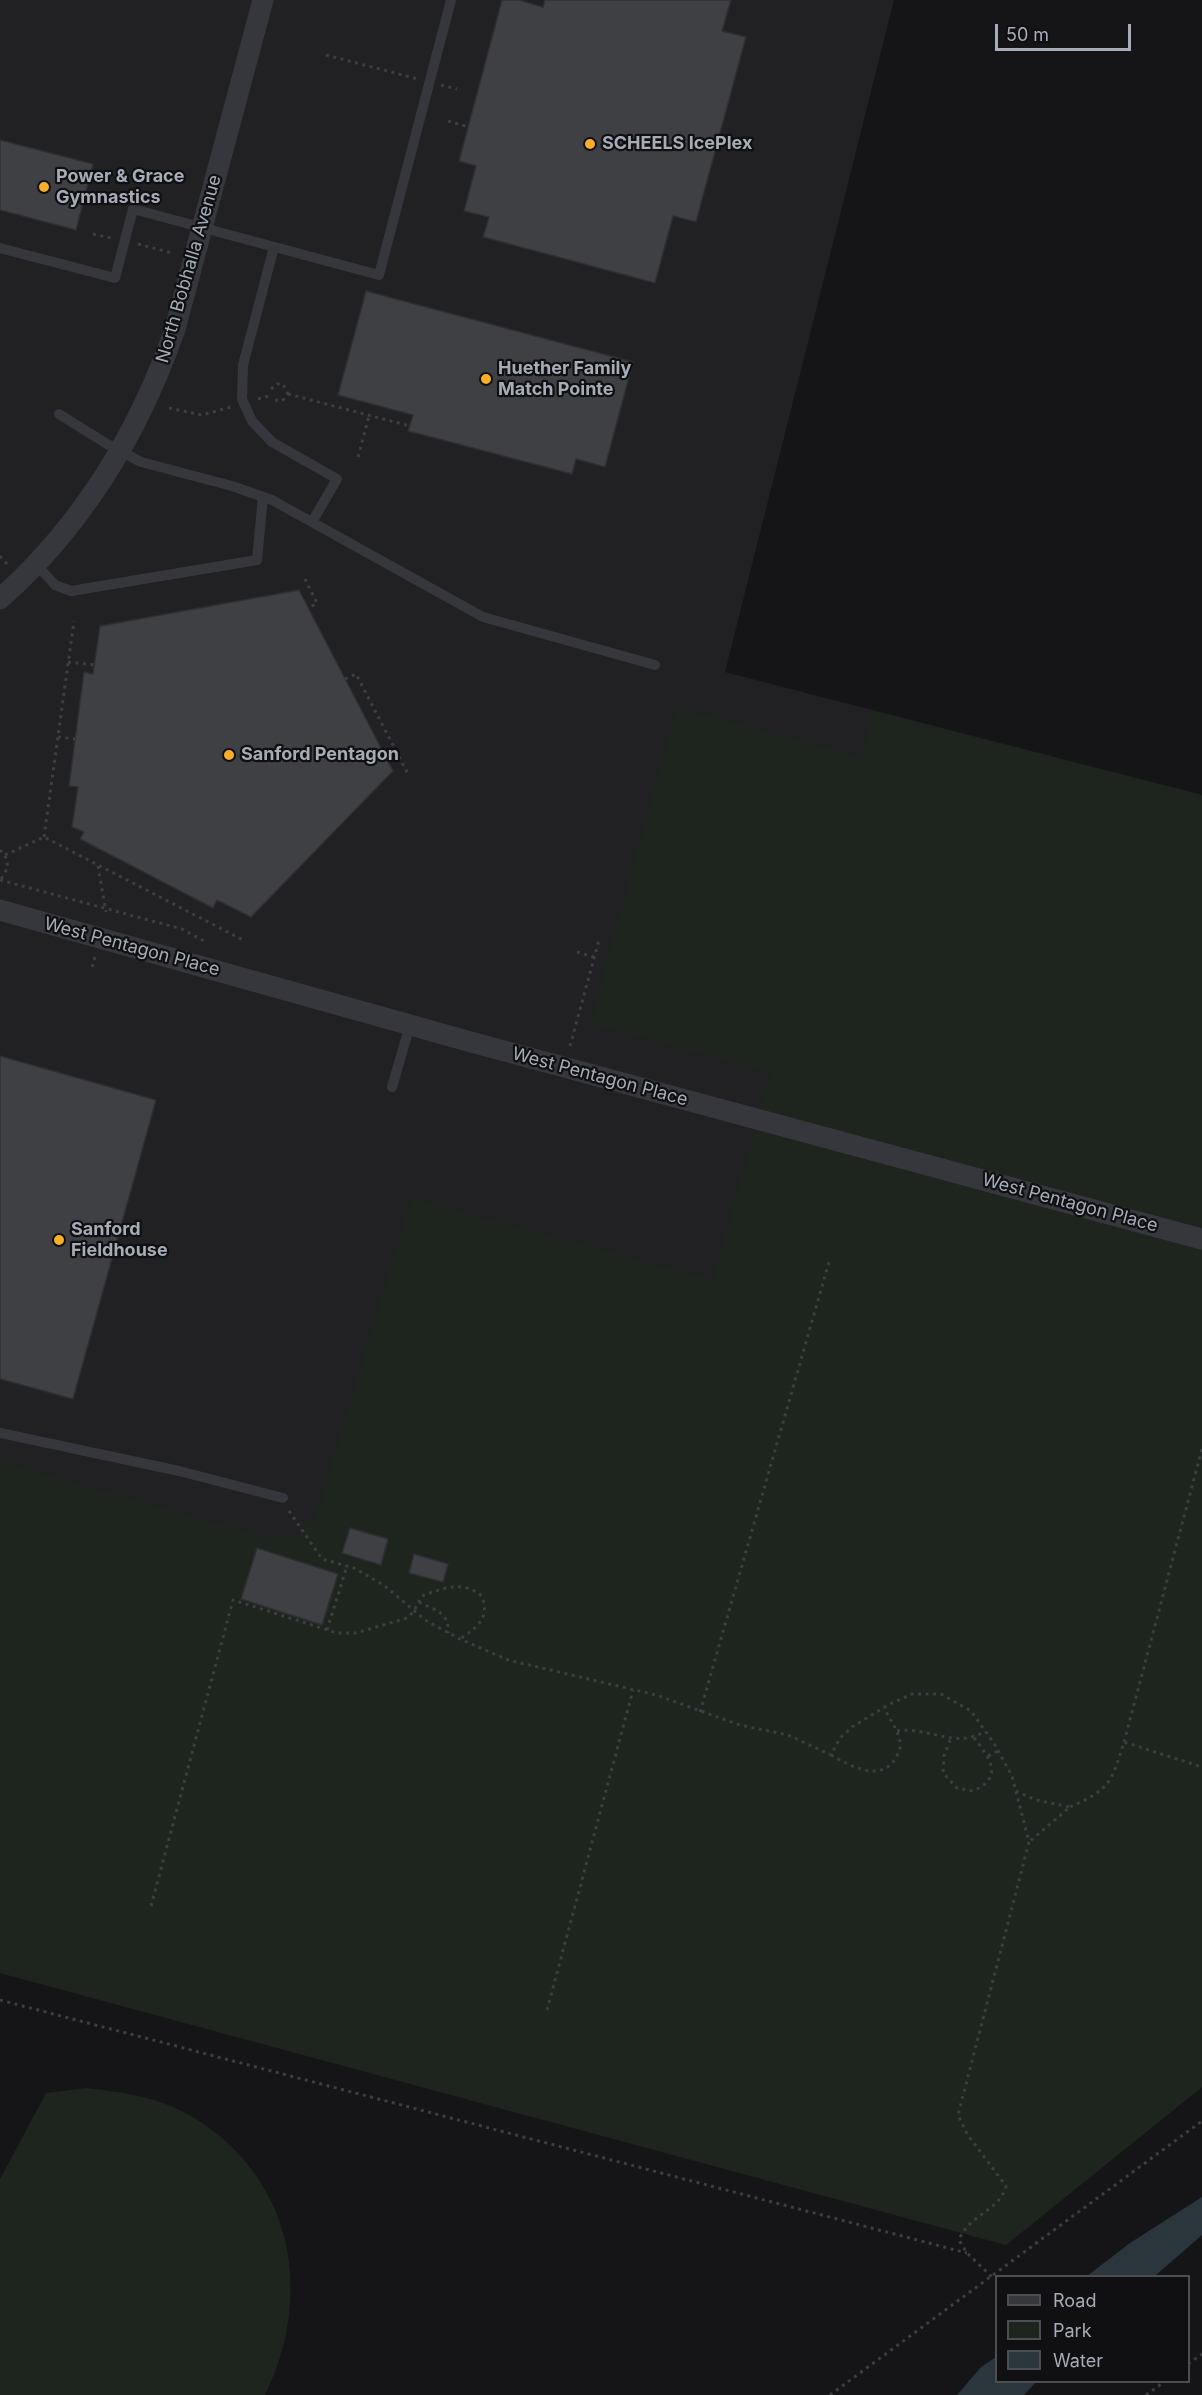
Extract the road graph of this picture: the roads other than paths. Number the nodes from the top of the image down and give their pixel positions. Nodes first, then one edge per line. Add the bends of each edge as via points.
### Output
1 (263, 0) edge
2 (451, 0) edge
3 (202, 228) junction
4 (274, 247) junction
5 (0, 248) edge
6 (59, 414) dead end
7 (121, 453) junction
8 (262, 497) junction
9 (312, 522) junction
10 (36, 564) junction
11 (0, 599) edge
12 (655, 665) dead end
13 (0, 910) edge
14 (410, 1025) junction
15 (392, 1087) dead end
16 (1202, 1239) edge
17 (0, 1432) edge
18 (283, 1498) road end

1 - 3 street, North Bobhalla Avenue
2 - 4 lane via 379,275
3 - 4 lane
3 - 5 lane via 133,209 115,278
3 - 7 street, North Bobhalla Avenue via 159,375
4 - 9 lane via 243,365 241,388 252,421 272,442 337,479
6 - 7 lane
7 - 8 lane
7 - 10 street, North Bobhalla Avenue via 96,491
8 - 9 lane
8 - 10 lane via 257,560 70,591 55,585
9 - 12 lane via 483,617
10 - 11 street, North Bobhalla Avenue
13 - 14 street, West Pentagon Place
14 - 15 lane
14 - 16 street, West Pentagon Place
17 - 18 lane

